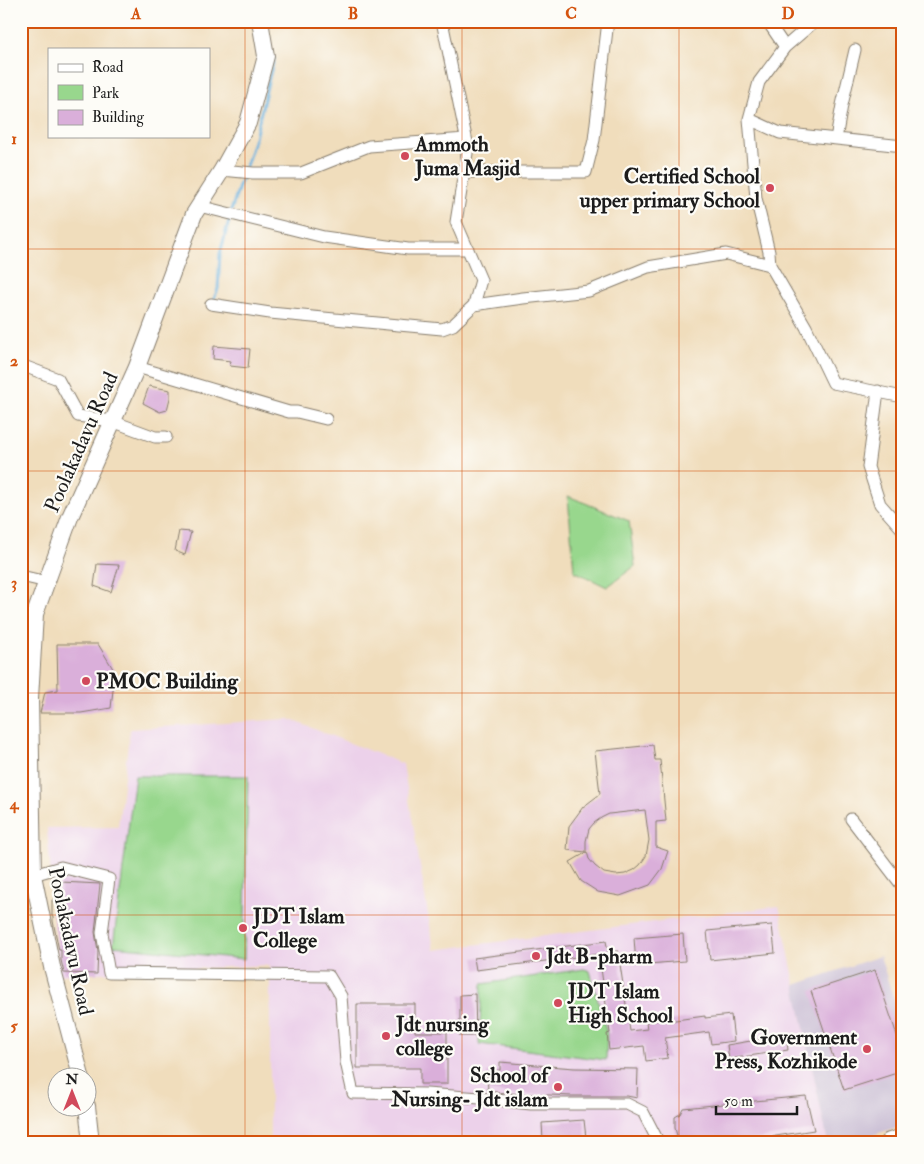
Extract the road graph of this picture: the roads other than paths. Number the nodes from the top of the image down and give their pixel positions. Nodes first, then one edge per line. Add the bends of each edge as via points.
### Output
1 (260, 21) edge
2 (442, 21) edge
3 (608, 21) edge
4 (765, 21) edge
5 (815, 21) edge
6 (785, 48) junction
7 (855, 50) dead end
8 (749, 119) junction
9 (466, 139) junction
10 (836, 139) junction
11 (903, 146) edge
12 (222, 170) junction
13 (464, 172) junction
14 (199, 206) junction
15 (468, 249) junction
16 (770, 265) junction
17 (211, 304) dead end
18 (474, 306) junction
19 (21, 365) edge
20 (137, 367) junction
21 (878, 391) junction
22 (903, 397) edge
23 (326, 419) dead end
24 (112, 422) junction
25 (166, 437) dead end
26 (903, 530) edge
27 (21, 576) edge
28 (46, 582) junction
29 (851, 819) dead end
30 (27, 875) edge
31 (903, 887) edge
32 (78, 1066) edge
33 (88, 1116) edge
34 (903, 1139) edge
35 (91, 1143) edge
36 (659, 1143) edge
37 (890, 1143) edge

1 - 12 street, Poolakadavu Road via 266,56 248,123
2 - 9 street
3 - 13 street via 594,140 586,172
4 - 6 street
5 - 6 street
6 - 8 street via 759,82
7 - 10 street
8 - 10 street via 780,133
8 - 16 street via 756,198
9 - 12 street via 369,146 301,173
9 - 13 street
10 - 11 street
12 - 14 street, Poolakadavu Road
13 - 15 street via 456,222
14 - 15 street via 324,237 408,249
14 - 20 street, Poolakadavu Road
15 - 18 street via 481,280
16 - 18 street via 726,254 648,267 589,291
16 - 21 street via 806,327 833,383
17 - 18 street via 270,313 442,328 453,325
19 - 24 street via 58,379 78,416
20 - 23 street via 289,412
20 - 24 street, Poolakadavu Road
21 - 22 street
21 - 26 street via 868,467 880,504
24 - 25 street via 155,437
24 - 28 street, Poolakadavu Road via 70,517
27 - 28 street
28 - 30 street, Poolakadavu Road via 35,614
29 - 31 street
30 - 32 street, Poolakadavu Road
30 - 36 street via 61,867 109,878 102,933 109,973 329,976 341,996 346,1062 353,1093 426,1094 531,1104 627,1104 643,1112
33 - 35 street
34 - 37 highway

